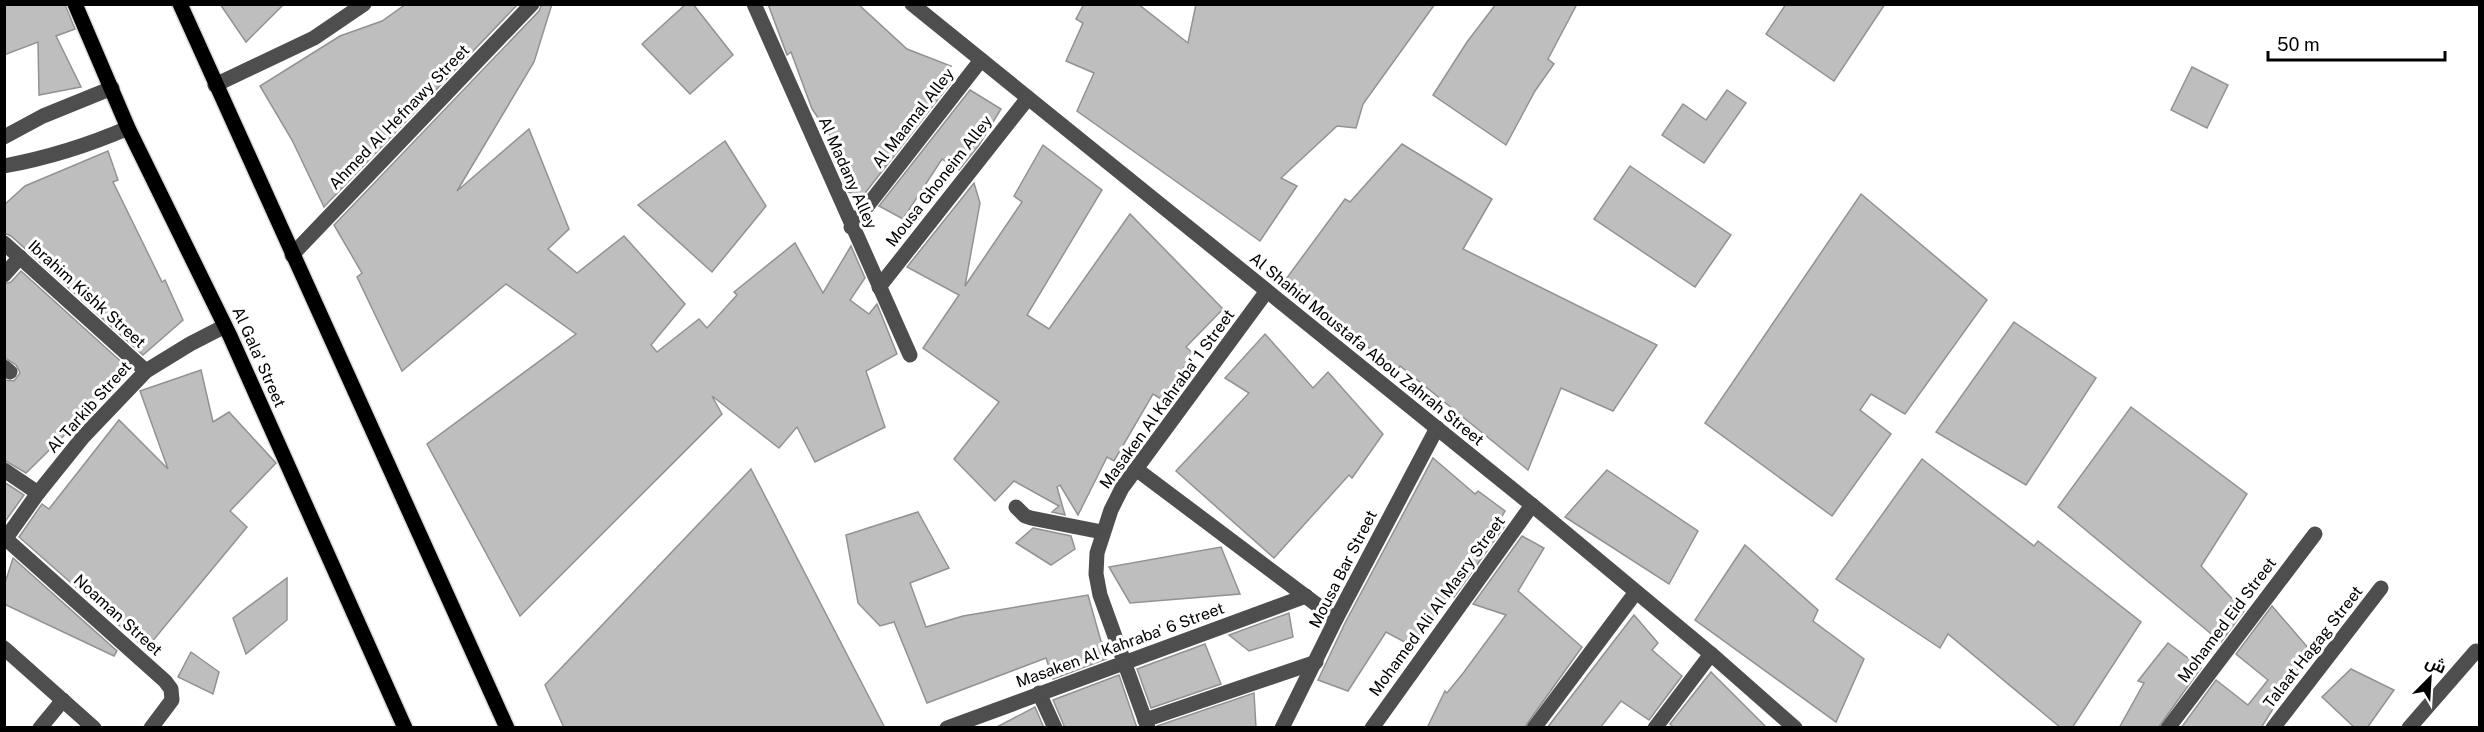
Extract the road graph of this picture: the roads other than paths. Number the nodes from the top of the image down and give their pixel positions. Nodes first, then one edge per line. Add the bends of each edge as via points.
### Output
1 (75, 4) edge
2 (180, 4) edge
3 (364, 4) edge
4 (532, 4) edge
5 (754, 4) edge
6 (912, 4) edge
7 (981, 60) junction
8 (215, 85) junction
9 (112, 88) junction
10 (1028, 98) junction
11 (128, 128) junction
12 (5, 137) edge
13 (4, 166) edge
14 (851, 227) junction
15 (4, 243) edge
16 (292, 255) junction
17 (20, 257) junction
18 (4, 275) edge
19 (879, 287) junction
20 (1267, 291) junction
21 (225, 326) junction
22 (910, 355) dead end
23 (146, 371) junction
24 (1437, 428) junction
25 (1136, 469) junction
26 (4, 471) edge
27 (38, 493) junction
28 (1532, 505) junction
29 (1016, 507) dead end
30 (1102, 532) junction
31 (2315, 534) dead end
32 (5, 540) edge
33 (2381, 588) dead end
34 (1636, 592) junction
35 (1306, 596) junction
36 (1336, 619) junction
37 (2475, 651) dead end
38 (1711, 654) junction
39 (8, 658) edge
40 (1316, 662) junction
41 (1124, 663) junction
42 (1040, 693) junction
43 (63, 700) junction
44 (1146, 724) edge
45 (40, 728) edge
46 (94, 728) edge
47 (151, 728) edge
48 (405, 728) edge
49 (507, 728) edge
50 (947, 728) edge
51 (1055, 728) edge
52 (1282, 728) edge
53 (1372, 728) edge
54 (1534, 728) edge
55 (1655, 728) edge
56 (1795, 728) edge
57 (2168, 728) edge
58 (2272, 728) edge
59 (2409, 728) edge

1 - 9 main road, Al Gala' Street
2 - 8 main road
3 - 8 street via 314,38
4 - 16 street, Ahmed Al Hefnawy Street
5 - 14 street, Al Madany Alley
6 - 7 street, Al Shahid Moustafa Abou Zahrah Street
7 - 10 street, Al Shahid Moustafa Abou Zahrah Street
7 - 14 street, Al Maamal Alley
8 - 16 main road
9 - 11 main road, Al Gala' Street
9 - 12 street via 43,116
10 - 19 street, Mousa Ghoneim Alley
10 - 20 street, Al Shahid Moustafa Abou Zahrah Street
11 - 13 street
11 - 21 main road, Al Gala' Street
14 - 19 street, Al Madany Alley
15 - 17 street, Ibrahim Kishk Street
16 - 49 main road
17 - 18 street
17 - 23 street, Ibrahim Kishk Street
19 - 22 street, Al Madany Alley
20 - 24 street, Al Shahid Moustafa Abou Zahrah Street
20 - 25 street, Masaken Al Kahraba' 1 Street
21 - 23 street, Al Tarkib Street
21 - 48 main road, Al Gala' Street
23 - 27 street, Al Tarkib Street via 83,437
24 - 28 street, Al Shahid Moustafa Abou Zahrah Street
24 - 36 street, Mousa Bar Street
25 - 30 street, Masaken Al Kahraba' 1 Street via 1118,495
25 - 35 street
26 - 27 street
27 - 32 street, Al Tarkib Street
28 - 34 street, Al Shahid Moustafa Abou Zahrah Street
28 - 53 street, Mohamed Ali Al Masry Street
29 - 30 street via 1031,518
30 - 41 street, Masaken Al Kahraba' 1 Street via 1096,574
31 - 57 street, Mohamed Eid Street
32 - 47 street, Noaman Street via 165,681 172,700
33 - 58 street, Talaat Hagag Street
34 - 38 street, Al Shahid Moustafa Abou Zahrah Street
34 - 54 street
35 - 36 street
35 - 41 street, Masaken Al Kahraba' 6 Street
36 - 40 street, Mousa Bar Street
37 - 59 street
38 - 55 street
38 - 56 street, Al Shahid Moustafa Abou Zahrah Street
39 - 43 street
40 - 44 street
40 - 52 street, Mousa Bar Street
41 - 42 street, Masaken Al Kahraba' 6 Street
41 - 44 street, Masaken Al Kahraba' 1 Street
42 - 50 street, Masaken Al Kahraba' 6 Street
42 - 51 street
43 - 45 street
43 - 46 street

